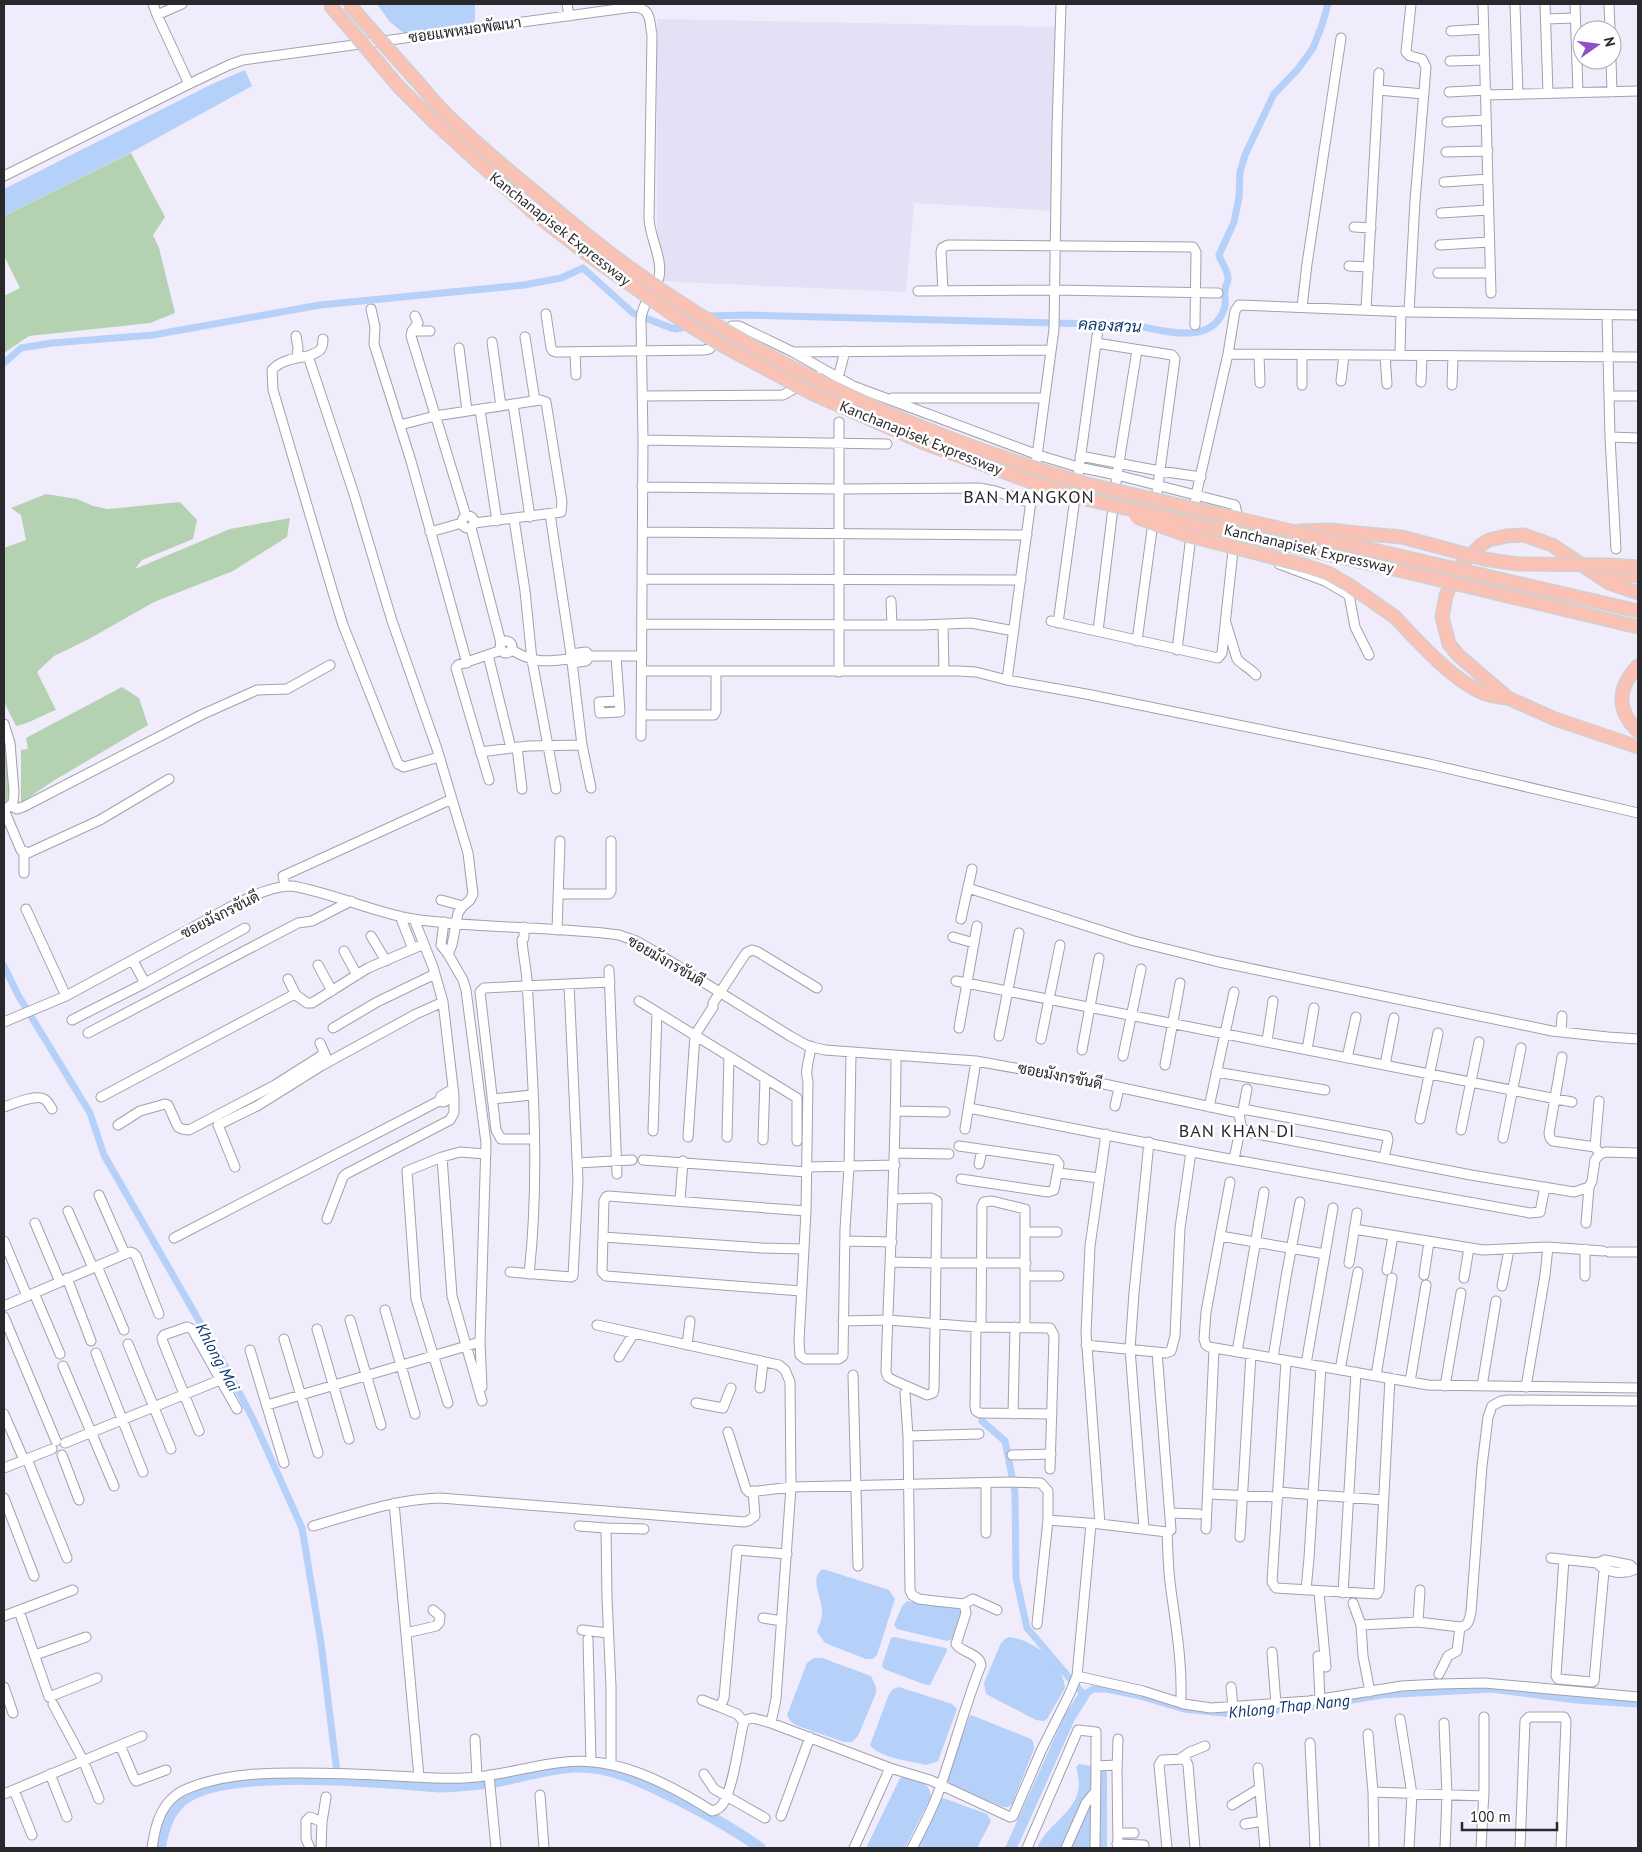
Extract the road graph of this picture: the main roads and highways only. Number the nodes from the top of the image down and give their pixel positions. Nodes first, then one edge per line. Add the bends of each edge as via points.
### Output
1 (329, 4) edge
2 (348, 4) edge
3 (1120, 508) junction
4 (1289, 531) junction
5 (1357, 533) junction
6 (1638, 567) edge
7 (1638, 576) edge
8 (1638, 593) edge
9 (1638, 611) edge
10 (1638, 627) edge
11 (1638, 666) edge
12 (1508, 698) junction
13 (1638, 731) edge
14 (1638, 747) edge

1 - 3 highway, Kanchanapisek Expressway, bridge via 399,87 484,169 583,251 681,320 768,371 882,425 1029,481
2 - 4 highway, Kanchanapisek Expressway, bridge via 449,117 498,162 631,269 731,334 897,418 1015,463 1121,493
3 - 10 highway, Kanchanapisek Expressway, bridge via 1411,572
3 - 12 highway, bridge via 1186,534 1328,573 1394,617 1442,665 1463,681 1490,696
4 - 5 highway, bridge
4 - 9 highway, Kanchanapisek Expressway, bridge
5 - 6 highway, bridge via 1402,537 1484,559 1517,564
5 - 7 highway, bridge via 1520,570
8 - 12 highway via 1609,583 1552,545 1524,535 1506,536 1481,545 1456,570 1442,617 1449,644
11 - 13 highway via 1624,684 1622,695 1629,722
12 - 14 highway via 1555,719

